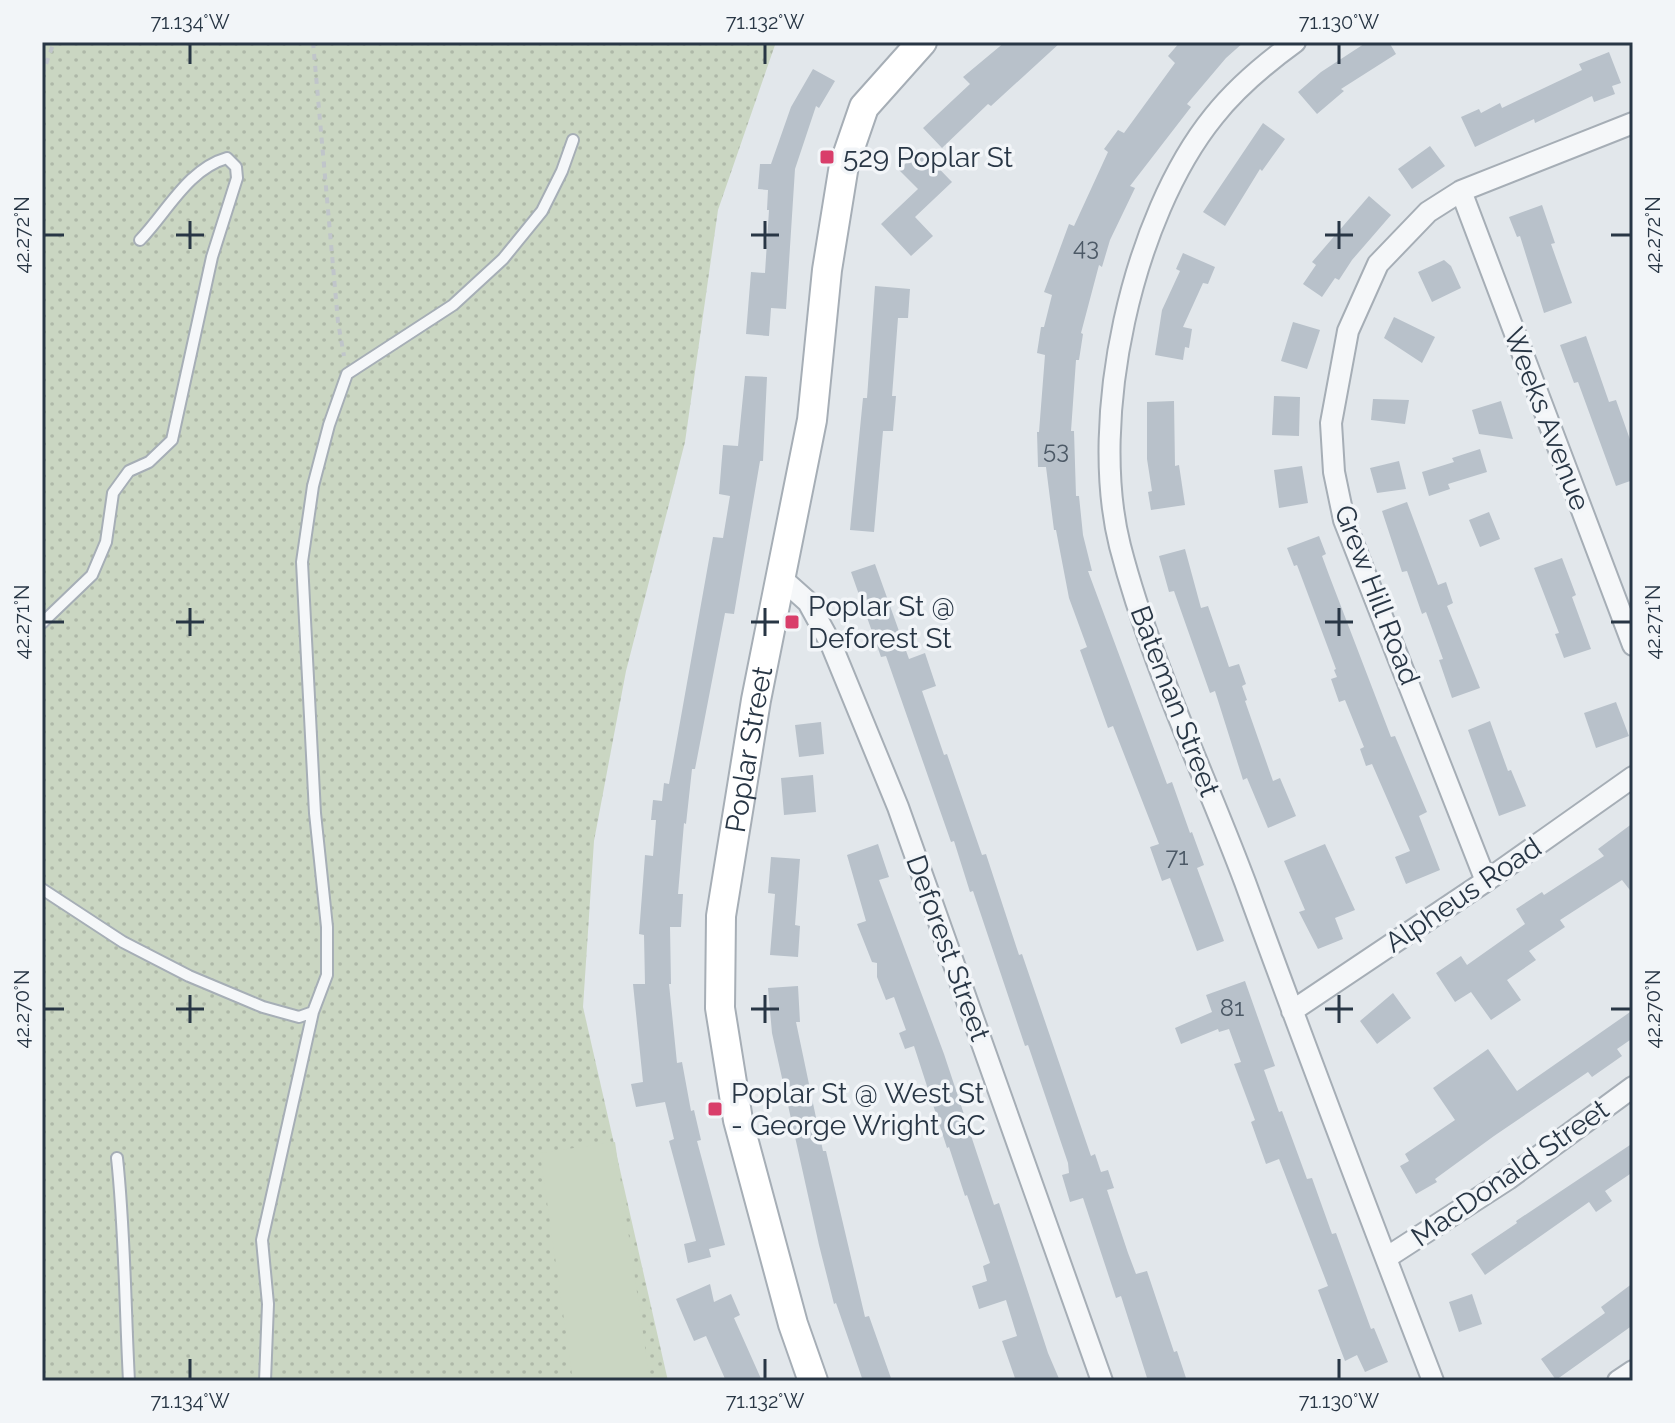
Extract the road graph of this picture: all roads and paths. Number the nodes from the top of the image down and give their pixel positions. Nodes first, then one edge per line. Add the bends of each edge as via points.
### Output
1 (54, 42) edge
2 (313, 42) edge
3 (922, 42) edge
4 (1295, 42) edge
5 (42, 75) edge
6 (1633, 123) edge
7 (573, 140) dead end
8 (1461, 191) junction
9 (140, 240) dead end
10 (347, 374) junction
11 (780, 577) junction
12 (42, 623) edge
13 (1633, 645) edge
14 (1633, 777) edge
15 (1486, 881) junction
16 (42, 889) edge
17 (1292, 1011) junction
18 (313, 1012) junction
19 (1633, 1087) edge
20 (117, 1158) dead end
21 (1386, 1258) junction
22 (1633, 1371) edge
23 (129, 1381) edge
24 (265, 1381) edge
25 (813, 1381) edge
26 (1102, 1381) edge
27 (1433, 1381) edge
28 (1618, 1381) edge

1 - 5 path
2 - 10 path
3 - 11 street, Poplar Street via 864,107 844,165 812,420
4 - 17 street, Bateman Street via 1214,116 1164,195 1130,290 1113,385 1110,462 1119,542 1149,640
6 - 8 street, Grew Hill Road
7 - 10 lane via 542,211 503,259 453,305
8 - 13 street, Weeks Avenue
8 - 15 street, Grew Hill Road via 1428,212 1378,264 1348,331 1331,423 1344,520
9 - 12 lane via 180,191 216,161 227,158 236,167 172,440 149,462 129,471 113,493 106,542 92,575
10 - 18 lane via 313,486 302,562 315,813 327,927 327,975
11 - 25 street, Poplar Street via 721,916 720,1008 738,1120
11 - 26 street, Deforest Street via 808,602 831,644 898,807
14 - 15 street, Alpheus Road
15 - 17 street, Alpheus Road
16 - 18 lane via 123,942 189,976 263,1007 299,1017
17 - 21 street, Bateman Street
18 - 24 lane via 262,1240 268,1304
19 - 21 street, MacDonald Street via 1508,1179
20 - 23 lane
21 - 27 street, Bateman Street
22 - 28 street

